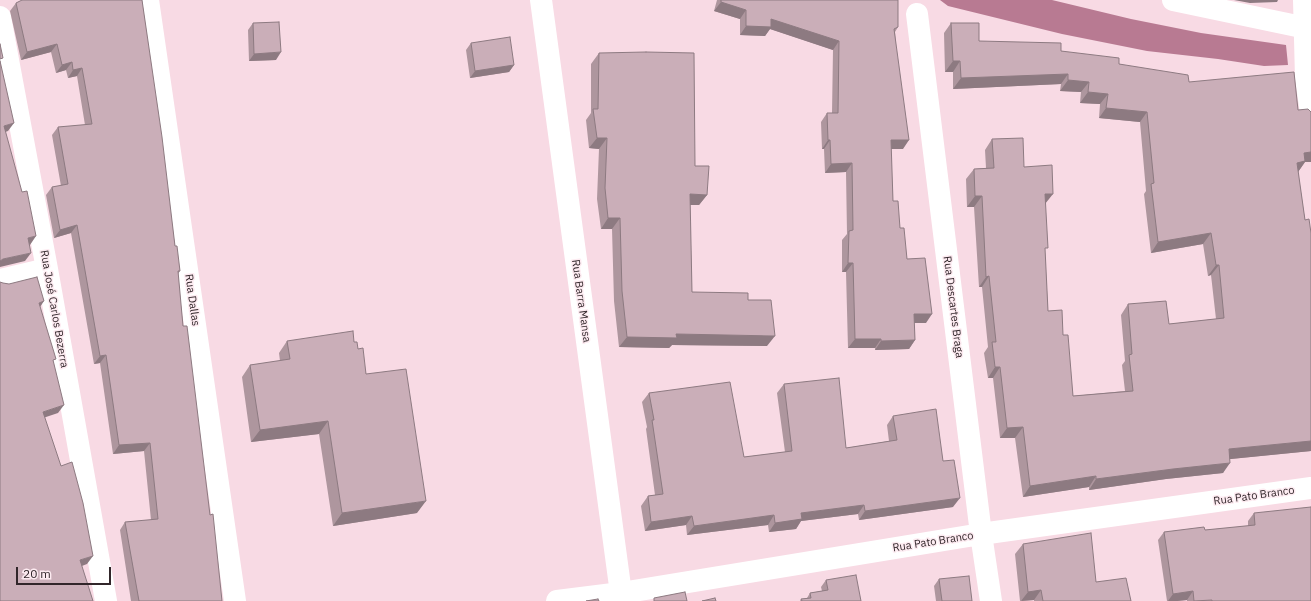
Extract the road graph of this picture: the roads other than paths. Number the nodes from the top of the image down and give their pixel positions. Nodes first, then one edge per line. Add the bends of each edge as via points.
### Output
1 (148, 0) edge
2 (541, 0) edge
3 (1173, 0) edge
4 (1304, 0) edge
5 (917, 14) dead end
6 (0, 17) edge
7 (1308, 29) edge
8 (1311, 114) edge
9 (47, 269) junction
10 (0, 280) edge
11 (1311, 488) edge
12 (981, 534) junction
13 (621, 597) edge
14 (106, 601) edge
15 (235, 601) edge
16 (557, 601) edge
17 (991, 601) edge

1 - 15 street, Rua Dallas
2 - 13 street, Rua Barra Mansa
3 - 7 street
4 - 7 street
5 - 12 street, Rua Descartes Braga
6 - 9 street, Rua José Carlos Bezerra
7 - 8 street via 1306,78
9 - 10 street
9 - 14 street, Rua José Carlos Bezerra
11 - 12 street, Rua Pato Branco
12 - 13 street, Rua Pato Branco
12 - 17 street, Rua Descartes Braga
13 - 16 street, Rua Pato Branco

